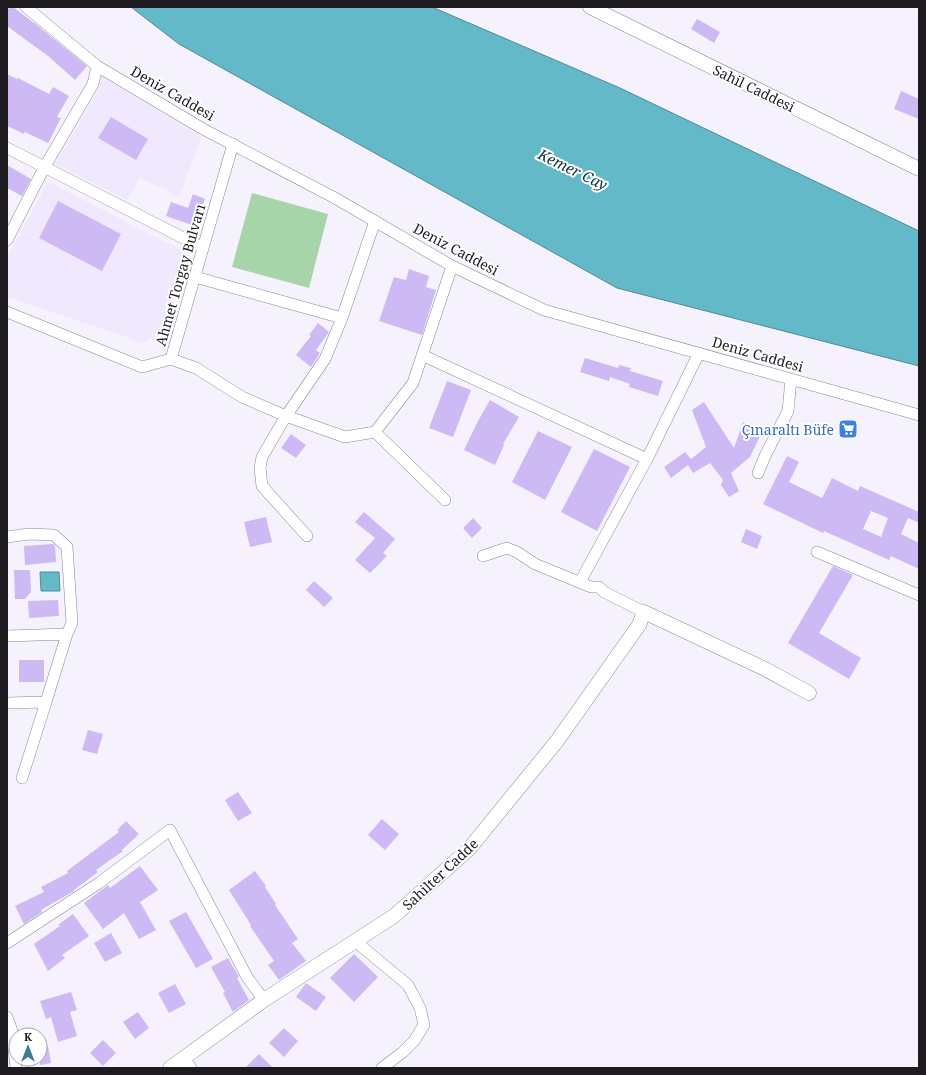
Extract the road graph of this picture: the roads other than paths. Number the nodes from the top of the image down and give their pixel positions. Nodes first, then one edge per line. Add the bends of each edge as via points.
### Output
1 (26, 7) edge
2 (590, 7) edge
3 (97, 66) junction
4 (233, 144) junction
5 (7, 148) edge
6 (44, 168) junction
7 (919, 169) edge
8 (375, 221) junction
9 (7, 240) edge
10 (203, 248) junction
11 (452, 266) junction
12 (195, 277) junction
13 (7, 312) edge
14 (342, 318) junction
15 (699, 353) junction
16 (422, 355) junction
17 (172, 359) junction
18 (791, 379) junction
19 (919, 415) edge
20 (286, 416) junction
21 (375, 432) junction
22 (647, 459) junction
23 (758, 474) dead end
24 (445, 500) dead end
25 (307, 536) dead end
26 (7, 537) edge
27 (817, 552) dead end
28 (483, 556) dead end
29 (580, 582) junction
30 (919, 595) edge
31 (644, 612) junction
32 (67, 634) junction
33 (7, 636) edge
34 (809, 693) dead end
35 (46, 702) junction
36 (7, 703) edge
37 (22, 778) dead end
38 (355, 941) junction
39 (7, 943) edge
40 (264, 1000) junction
41 (7, 1017) edge
42 (187, 1063) edge
43 (16, 1068) edge
44 (170, 1068) edge
45 (382, 1068) edge

1 - 3 street, Deniz Caddesi
2 - 7 street, Sahil Caddesi
3 - 4 street, Deniz Caddesi
3 - 6 street via 93,84
4 - 8 street, Deniz Caddesi
4 - 10 street, Ahmet Torgay Bulvarı
5 - 6 street
6 - 9 street
6 - 10 street
8 - 11 street, Deniz Caddesi
8 - 14 street
10 - 12 street, Ahmet Torgay Bulvarı
11 - 15 street, Deniz Caddesi via 544,310
11 - 16 street
12 - 14 street
12 - 17 street, Ahmet Torgay Bulvarı
13 - 17 street, Ahmet Torgay Bulvarı via 142,367
14 - 20 street via 325,359
15 - 18 street, Deniz Caddesi
15 - 22 street
16 - 21 street via 413,383
16 - 22 street
17 - 20 street via 196,368 242,397
18 - 19 street, Deniz Caddesi
18 - 23 street via 788,411
20 - 21 street via 345,437
20 - 25 street via 262,457 262,486
21 - 24 street
22 - 29 street
26 - 32 street via 29,534 54,535 67,547 72,623
27 - 30 street
28 - 29 street via 507,548 535,564
29 - 31 street via 599,587
31 - 34 street via 765,669
31 - 38 street, Sahilter Cadde via 638,625 557,741 469,849 394,916
32 - 33 street
32 - 35 street
35 - 36 street
35 - 37 street
38 - 40 street, Sahilter Cadde
38 - 45 street via 408,985 420,1008 424,1025 414,1041
39 - 40 street via 99,882 170,830 247,976
40 - 42 street, Sahilter Cadde
41 - 43 street via 12,1031
42 - 44 street, Sahilter Cadde

